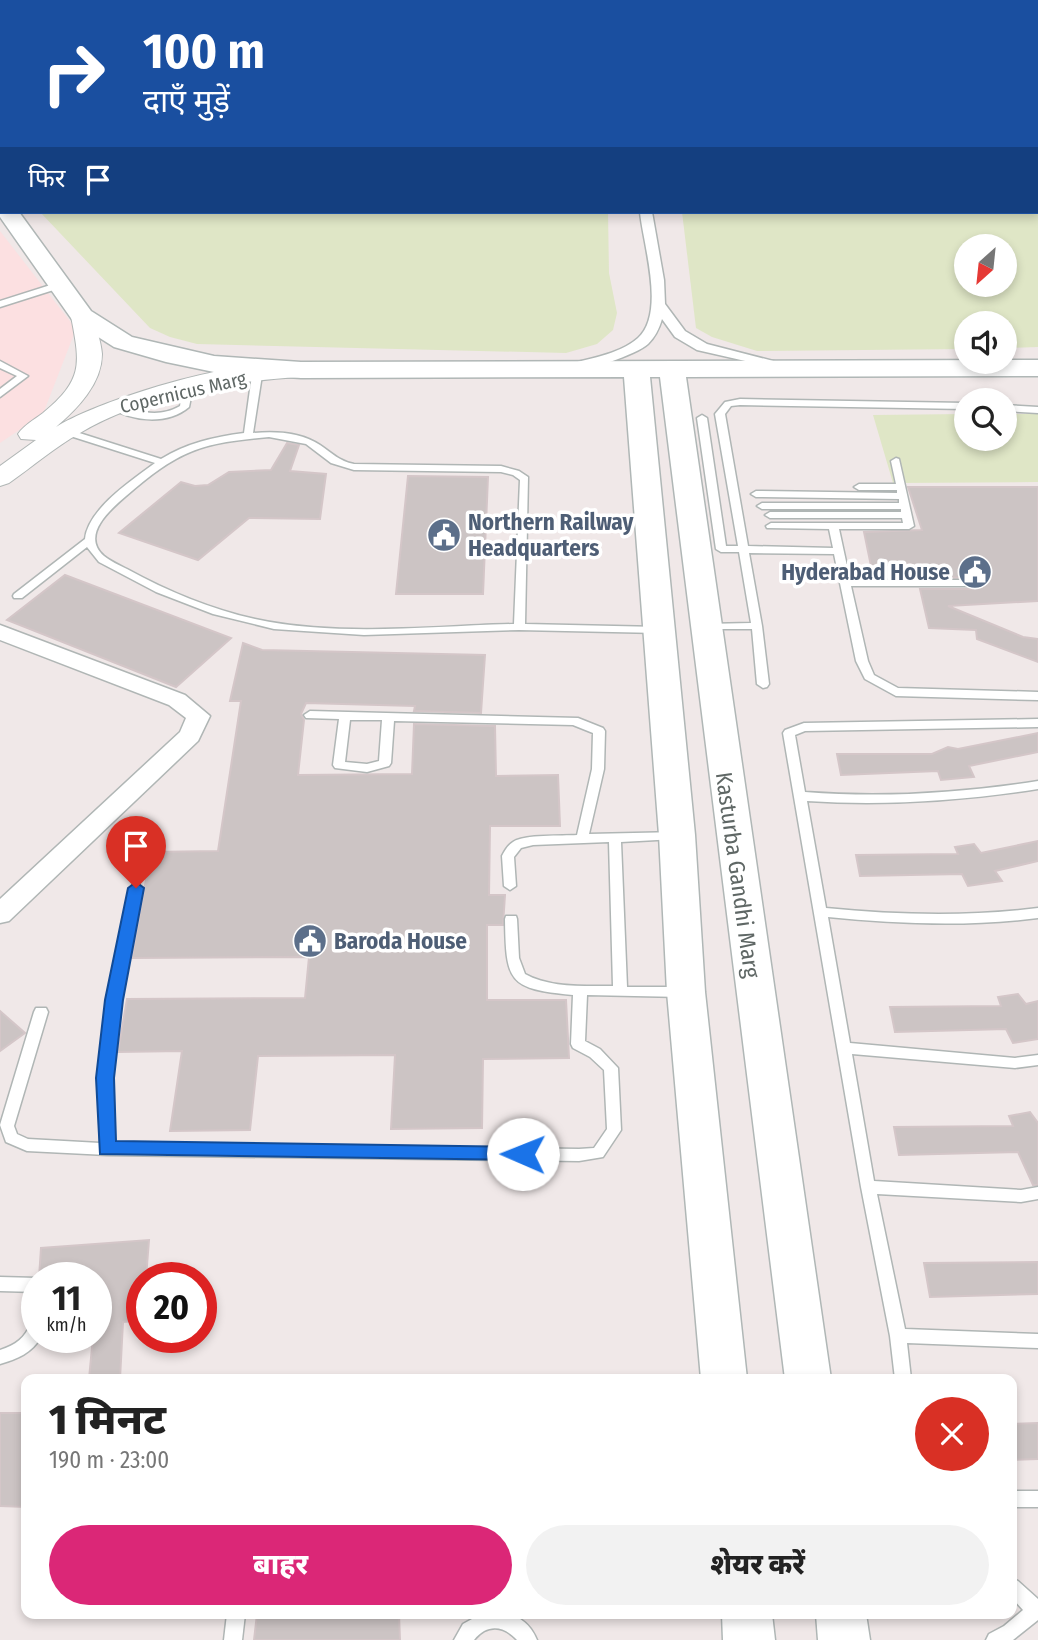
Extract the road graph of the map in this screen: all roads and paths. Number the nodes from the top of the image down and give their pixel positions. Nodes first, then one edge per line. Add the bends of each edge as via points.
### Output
1 (9, 214) edge
2 (646, 214) edge
3 (60, 285) junction
4 (0, 304) edge
5 (660, 307) junction
6 (82, 317) junction
7 (0, 364) edge
8 (1031, 369) edge
9 (301, 370) junction
10 (562, 370) junction
11 (636, 370) junction
12 (804, 370) junction
13 (672, 371) junction
14 (257, 375) junction
15 (0, 394) edge
16 (954, 406) edge
17 (1017, 409) edge
18 (1038, 410) edge
19 (702, 418) dead end
20 (66, 424) junction
21 (248, 436) junction
22 (0, 455) edge
23 (161, 461) junction
24 (896, 461) dead end
25 (0, 478) edge
26 (756, 490) dead end
27 (904, 501) junction
28 (762, 506) dead end
29 (833, 526) junction
30 (90, 540) junction
31 (744, 550) junction
32 (838, 551) junction
33 (845, 583) junction
34 (972, 583) dead end
35 (18, 596) dead end
36 (757, 626) junction
37 (519, 627) junction
38 (706, 627) junction
39 (659, 630) junction
40 (0, 632) edge
41 (763, 684) dead end
42 (1038, 696) edge
43 (310, 715) dead end
44 (345, 715) junction
45 (388, 717) junction
46 (1038, 723) edge
47 (1038, 785) edge
48 (799, 796) junction
49 (677, 835) junction
50 (615, 838) junction
51 (582, 839) junction
52 (510, 886) dead end
53 (136, 888) dead end
54 (820, 912) junction
55 (1038, 913) edge
56 (0, 914) edge
57 (512, 919) dead end
58 (580, 990) junction
59 (620, 991) junction
60 (686, 992) junction
61 (41, 1012) dead end
62 (844, 1048) junction
63 (1038, 1060) edge
64 (107, 1149) junction
65 (868, 1187) junction
66 (1038, 1193) edge
67 (0, 1284) edge
68 (21, 1285) edge
69 (898, 1336) junction
70 (1038, 1341) edge
71 (21, 1350) edge
72 (0, 1357) edge
73 (724, 1374) edge
74 (807, 1374) edge
75 (902, 1374) edge
76 (1017, 1499) edge
77 (1038, 1499) edge
78 (1017, 1591) edge
79 (1038, 1610) edge
80 (235, 1619) edge
81 (747, 1619) edge
82 (842, 1619) edge
83 (523, 1628) edge
84 (233, 1640) edge
85 (463, 1640) edge
86 (749, 1640) edge
87 (844, 1640) edge
88 (995, 1640) edge

1 - 3 main road
2 - 5 street
3 - 4 lane
3 - 6 main road
5 - 10 street via 653,329 642,341
5 - 12 street via 680,334 702,347
6 - 9 main road via 124,341 175,357
6 - 20 street, Copernicus Marg via 90,355 86,373 70,400
7 - 15 lane via 23,376
8 - 12 main road
9 - 10 main road
9 - 14 street, Copernicus Marg
10 - 11 main road
11 - 13 main road
11 - 39 main road
12 - 13 main road
13 - 38 main road, Kasturba Gandhi Marg
14 - 20 street, Copernicus Marg via 188,387
14 - 21 lane
16 - 31 lane via 728,404 720,414
17 - 18 lane
19 - 31 lane via 721,549
20 - 22 street, Copernicus Marg
20 - 23 lane
20 - 25 street, Copernicus Marg
21 - 23 lane via 195,444
21 - 37 lane via 299,439 317,446 325,457 354,467 501,469 525,479
23 - 30 lane via 100,513
24 - 27 lane
26 - 27 lane
27 - 28 lane
27 - 29 lane via 909,526
27 - 29 lane via 771,520
29 - 32 lane
30 - 35 lane
30 - 37 lane via 98,556 140,580 221,613 274,626 319,630
31 - 32 lane
31 - 36 lane
32 - 33 lane
33 - 34 lane
33 - 42 lane via 862,662 879,685 896,692
36 - 38 lane
36 - 41 lane
37 - 39 lane
38 - 74 main road, Kasturba Gandhi Marg
39 - 49 main road
40 - 56 street via 177,701 198,716 190,736
43 - 44 lane
44 - 45 lane
44 - 45 lane via 339,765 367,768 385,763
45 - 51 lane via 589,724 598,730 597,769
46 - 48 lane via 796,728 789,733
47 - 48 lane via 908,801
48 - 54 lane
49 - 50 lane
49 - 60 main road
50 - 51 lane
50 - 59 lane
51 - 52 lane via 517,845 508,856
53 - 64 lane via 106,1065
54 - 55 lane via 926,922
54 - 62 lane
57 - 58 lane via 514,969 522,980
58 - 59 lane
58 - 64 lane via 578,1044 611,1068 614,1130 598,1153
59 - 60 lane
60 - 73 main road
61 - 64 lane via 7,1126 11,1138 27,1145
62 - 63 lane via 1015,1063
62 - 65 lane
65 - 66 lane via 1021,1196
65 - 69 lane
67 - 68 lane
69 - 70 lane
69 - 75 lane
71 - 72 lane
76 - 77 lane
78 - 79 lane
79 - 88 lane
80 - 84 lane
81 - 86 main road
82 - 87 main road
83 - 85 lane via 490,1619 471,1628

